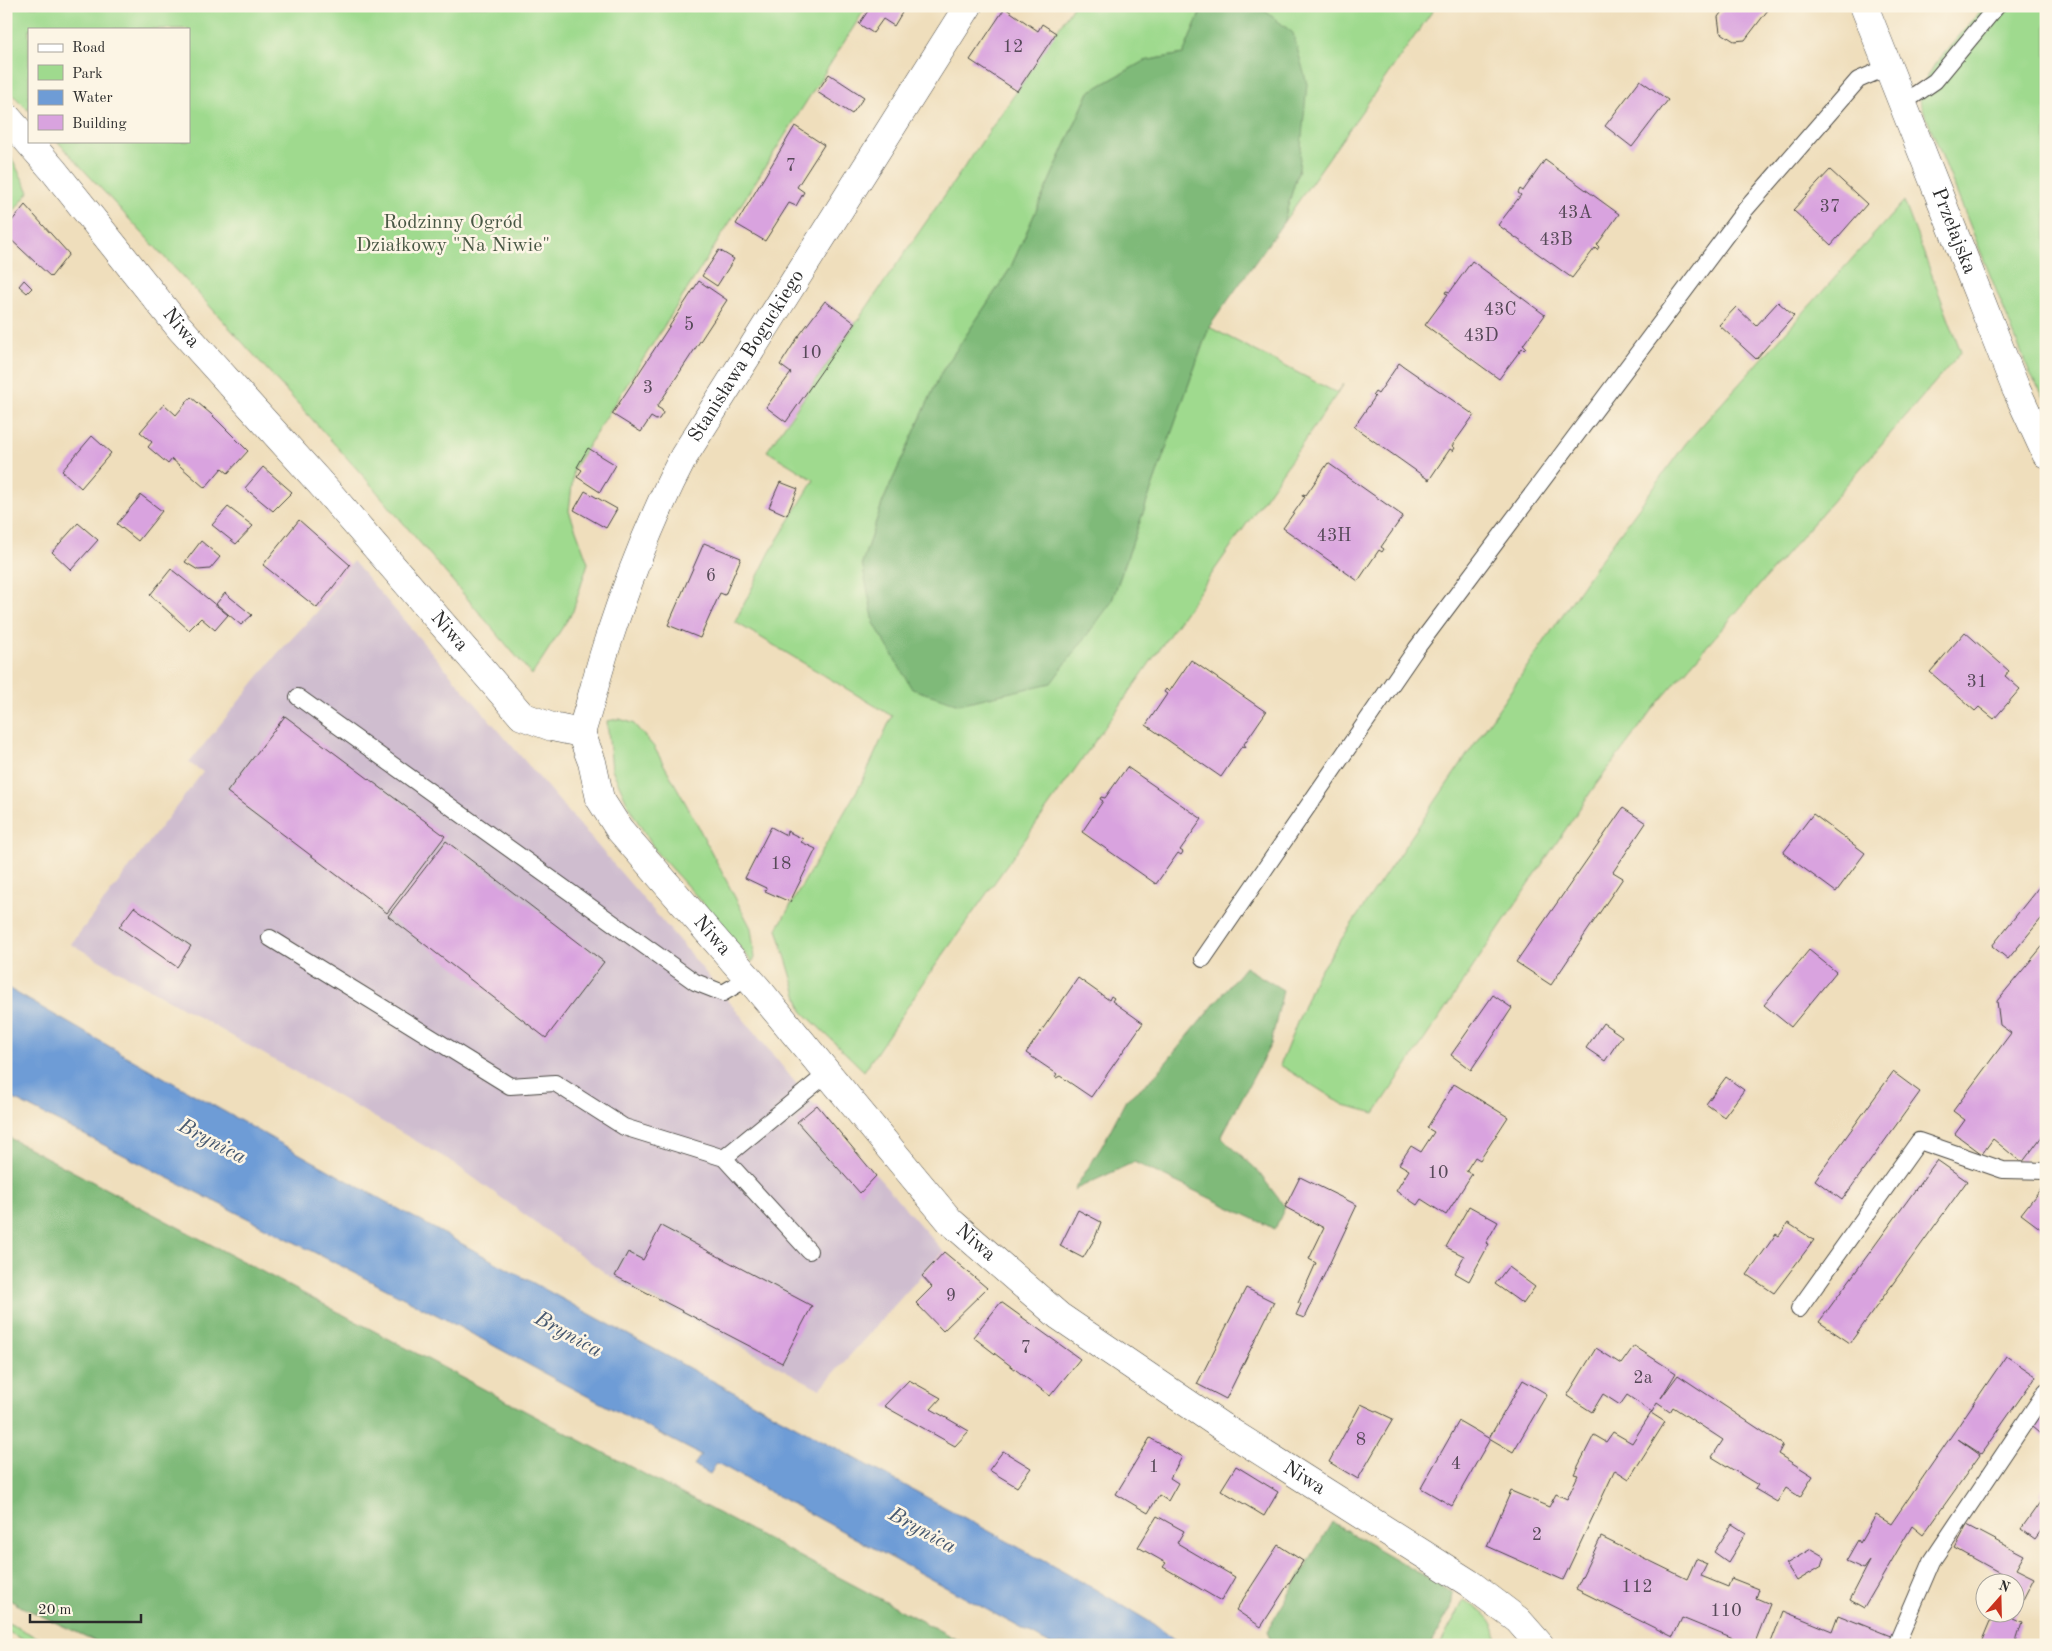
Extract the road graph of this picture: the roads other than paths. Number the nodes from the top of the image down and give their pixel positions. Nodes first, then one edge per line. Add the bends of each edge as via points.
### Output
1 (968, 6) edge
2 (1864, 6) edge
3 (1997, 6) edge
4 (1888, 67) junction
5 (1903, 103) junction
6 (6, 116) edge
7 (28, 141) edge
8 (29, 142) edge
9 (2046, 454) edge
10 (298, 697) dead end
11 (581, 733) junction
12 (270, 938) dead end
13 (1203, 959) dead end
14 (748, 978) junction
15 (828, 1073) junction
16 (724, 1158) junction
17 (2046, 1171) edge
18 (809, 1250) dead end
19 (1800, 1309) dead end
20 (2046, 1392) edge
21 (1540, 1645) edge
22 (1896, 1645) edge

1 - 11 street, Stanisława Boguckiego via 684,456 654,518 607,642
2 - 4 street, Przełajska
3 - 5 lane via 1935,81
4 - 5 street, Przełajska
4 - 13 lane via 1858,80 1745,210 1416,649
5 - 9 street, Przełajska via 2016,389
6 - 7 street, Niwa
8 - 11 street, Niwa via 179,327 522,716
10 - 14 lane via 695,982 724,993
11 - 14 street, Niwa via 592,762 600,799 620,829
12 - 16 lane via 510,1086 554,1083 624,1127
14 - 15 street, Niwa
15 - 16 lane
15 - 21 street, Niwa via 950,1221 1059,1316 1222,1426 1469,1583 1518,1620
16 - 18 lane
17 - 19 lane via 2003,1170 1919,1141
20 - 22 lane via 1932,1561

